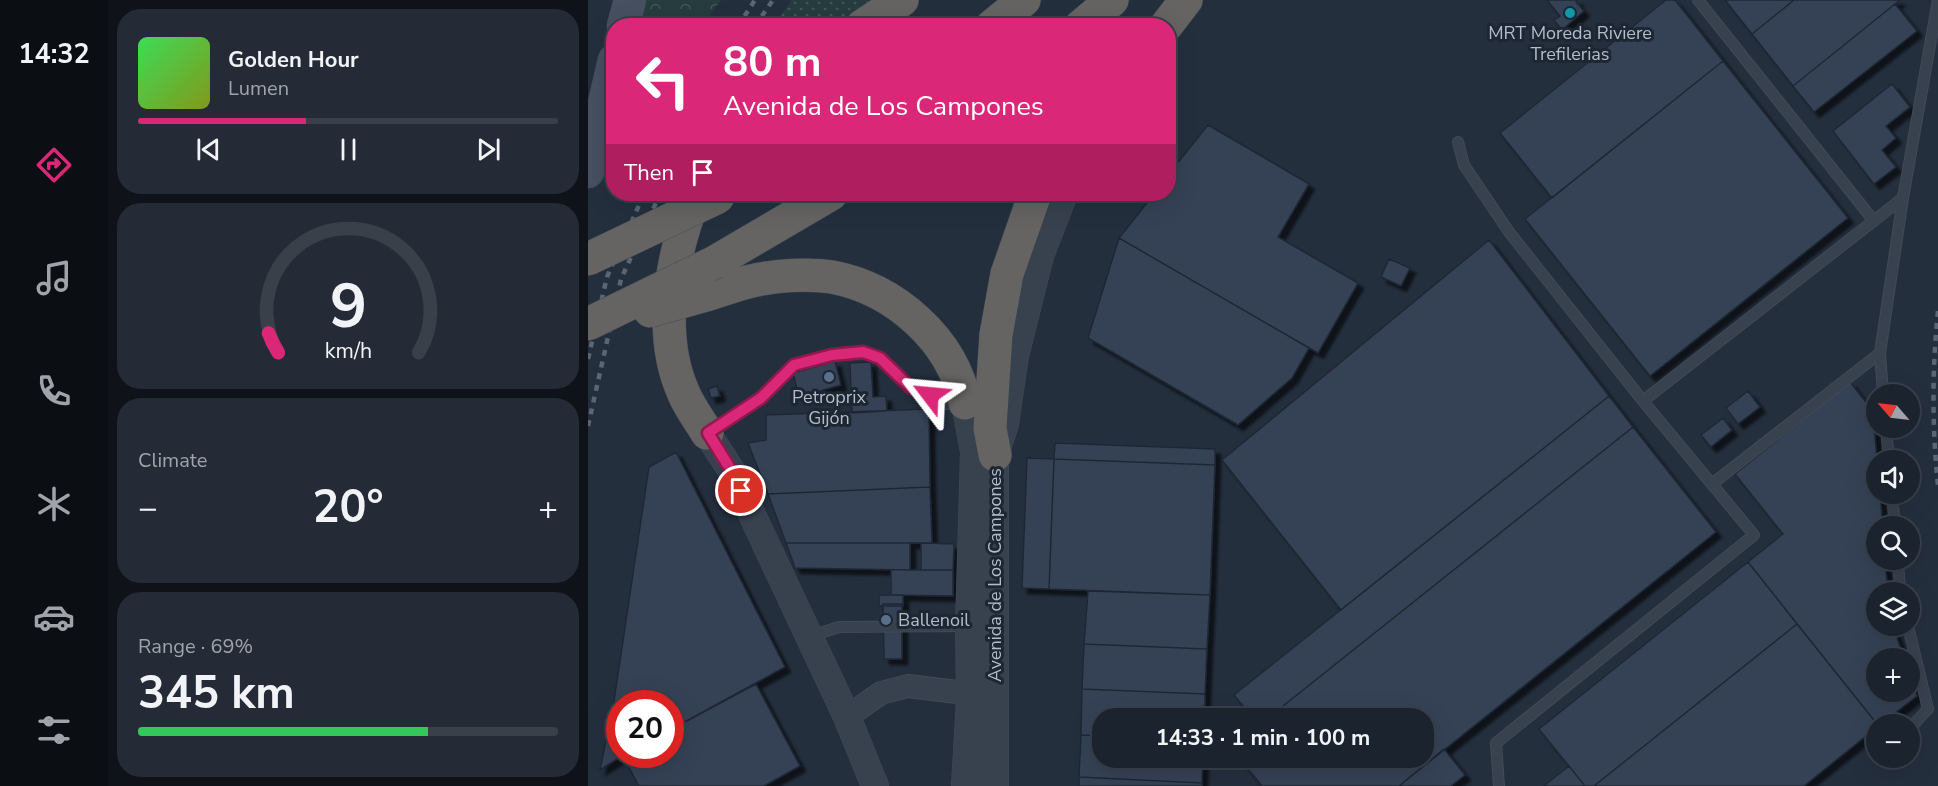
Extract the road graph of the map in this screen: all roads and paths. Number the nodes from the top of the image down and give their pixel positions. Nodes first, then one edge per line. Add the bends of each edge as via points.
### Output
1 (622, 0) edge
2 (630, 0) edge
3 (902, 0) edge
4 (1024, 0) edge
5 (1112, 0) edge
6 (1186, 0) edge
7 (1698, 0) edge
8 (1938, 0) edge
9 (619, 18) edge
10 (625, 18) edge
11 (874, 18) edge
12 (1002, 18) edge
13 (1091, 18) edge
14 (1172, 18) edge
15 (606, 90) edge
16 (1458, 142) dead end
17 (588, 172) edge
18 (1903, 198) junction
19 (701, 201) edge
20 (709, 201) edge
21 (819, 201) edge
22 (1033, 201) edge
23 (1061, 201) edge
24 (1874, 221) junction
25 (588, 259) edge
26 (588, 324) edge
27 (588, 329) edge
28 (1880, 353) junction
29 (1882, 384) edge
30 (1643, 402) junction
31 (965, 403) junction
32 (708, 433) junction
33 (995, 455) junction
34 (1712, 484) junction
35 (969, 626) junction
36 (1910, 636) edge
37 (807, 637) junction
38 (970, 698) junction
39 (847, 717) junction
40 (1920, 717) edge
41 (875, 786) edge
42 (965, 786) edge
43 (981, 786) edge
44 (995, 786) edge
45 (1499, 786) edge

1 - 9 main road
2 - 10 main road
3 - 11 highway
4 - 12 highway
5 - 13 highway
6 - 14 highway
7 - 24 lane
8 - 18 lane
15 - 17 main road
16 - 30 lane via 1464,165 1509,232
18 - 24 lane
18 - 28 lane
19 - 25 highway, bridge
20 - 32 highway via 680,240 672,271 669,330 684,394
21 - 26 highway, bridge via 715,262
22 - 33 highway via 1007,274 996,335 990,428
23 - 33 street, Avenida de Los Campones via 1040,256
24 - 30 lane
27 - 31 highway, bridge via 767,278 832,277 887,298 912,315 949,360 962,386
28 - 29 lane
28 - 34 lane
30 - 34 lane
31 - 32 lane via 946,404 911,388 880,358 863,352 832,355 794,365 761,398
31 - 35 street, Avenida de Los Campones via 974,452
32 - 37 street via 731,470
33 - 44 street, Avenida de Los Campones
34 - 45 lane via 1754,535 1496,743
35 - 37 lane via 839,627
35 - 38 street, Avenida de Los Campones
36 - 40 lane via 1928,709
37 - 39 street
38 - 39 street, Avenida de Los Campones via 957,692 908,686 881,693
38 - 42 street, Avenida de Los Campones
38 - 43 street, Avenida de Los Campones via 981,711
39 - 41 street

